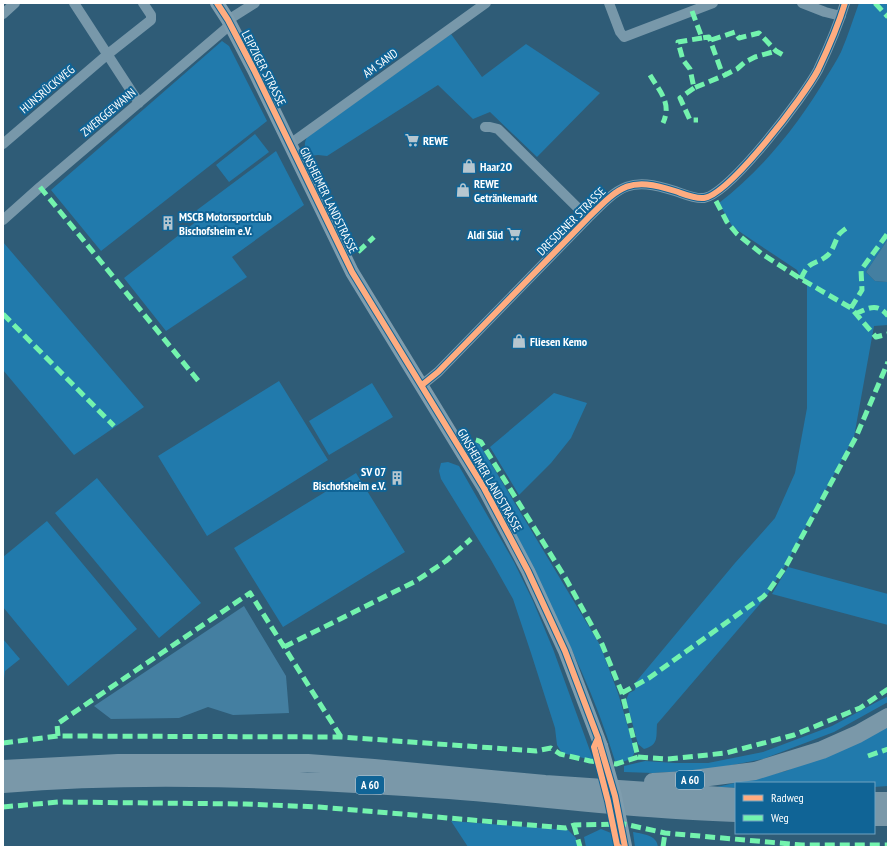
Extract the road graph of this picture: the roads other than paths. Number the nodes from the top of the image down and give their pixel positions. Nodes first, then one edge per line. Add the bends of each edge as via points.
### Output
1 (15, 3) edge
2 (74, 3) edge
3 (143, 3) edge
4 (217, 3) edge
5 (255, 3) edge
6 (486, 3) edge
7 (609, 3) edge
8 (713, 3) edge
9 (802, 3) edge
10 (845, 3) edge
11 (3, 14) edge
12 (841, 16) junction
13 (229, 23) junction
14 (108, 54) junction
15 (139, 102) junction
16 (485, 127) dead end
17 (3, 144) edge
18 (290, 144) junction
19 (588, 218) junction
20 (3, 220) edge
21 (422, 385) junction
22 (888, 717) edge
23 (3, 769) edge
24 (481, 779) junction
25 (3, 784) edge
26 (735, 797) edge
27 (888, 800) edge
28 (875, 801) edge
29 (735, 813) edge
30 (875, 817) edge
31 (888, 817) edge
32 (625, 846) edge

1 - 11 street
2 - 14 street
3 - 14 street, HUNSRÜCKWEG via 151,15 151,20
4 - 13 main road, LEIPZIGER STRASSE
5 - 13 street, ZWERGGEWANN
6 - 18 street, AM SAND
7 - 8 street via 624,37
9 - 12 street
10 - 12 street, DRESDENER STRASSE
12 - 19 street, DRESDENER STRASSE via 817,71 788,116 737,174 720,189 699,198 667,188 634,184 608,198
13 - 15 street, ZWERGGEWANN
13 - 18 main road, LEIPZIGER STRASSE
14 - 15 street
14 - 17 street, HUNSRÜCKWEG
15 - 20 street, ZWERGGEWANN
16 - 19 street via 498,130
18 - 21 main road, GINSHEIMER LANDSTRASSE via 352,272
19 - 21 street, DRESDENER STRASSE via 442,368
21 - 32 main road, GINSHEIMER LANDSTRASSE, bridge via 484,488 528,571 565,651 601,746
22 - 24 highway, A 60 via 822,750 755,771 647,782 528,777
23 - 24 highway, A 60 via 118,762 308,763
24 - 26 highway, A 60
25 - 29 highway, A 60 via 158,777 274,780 436,789
27 - 28 highway
30 - 31 highway

